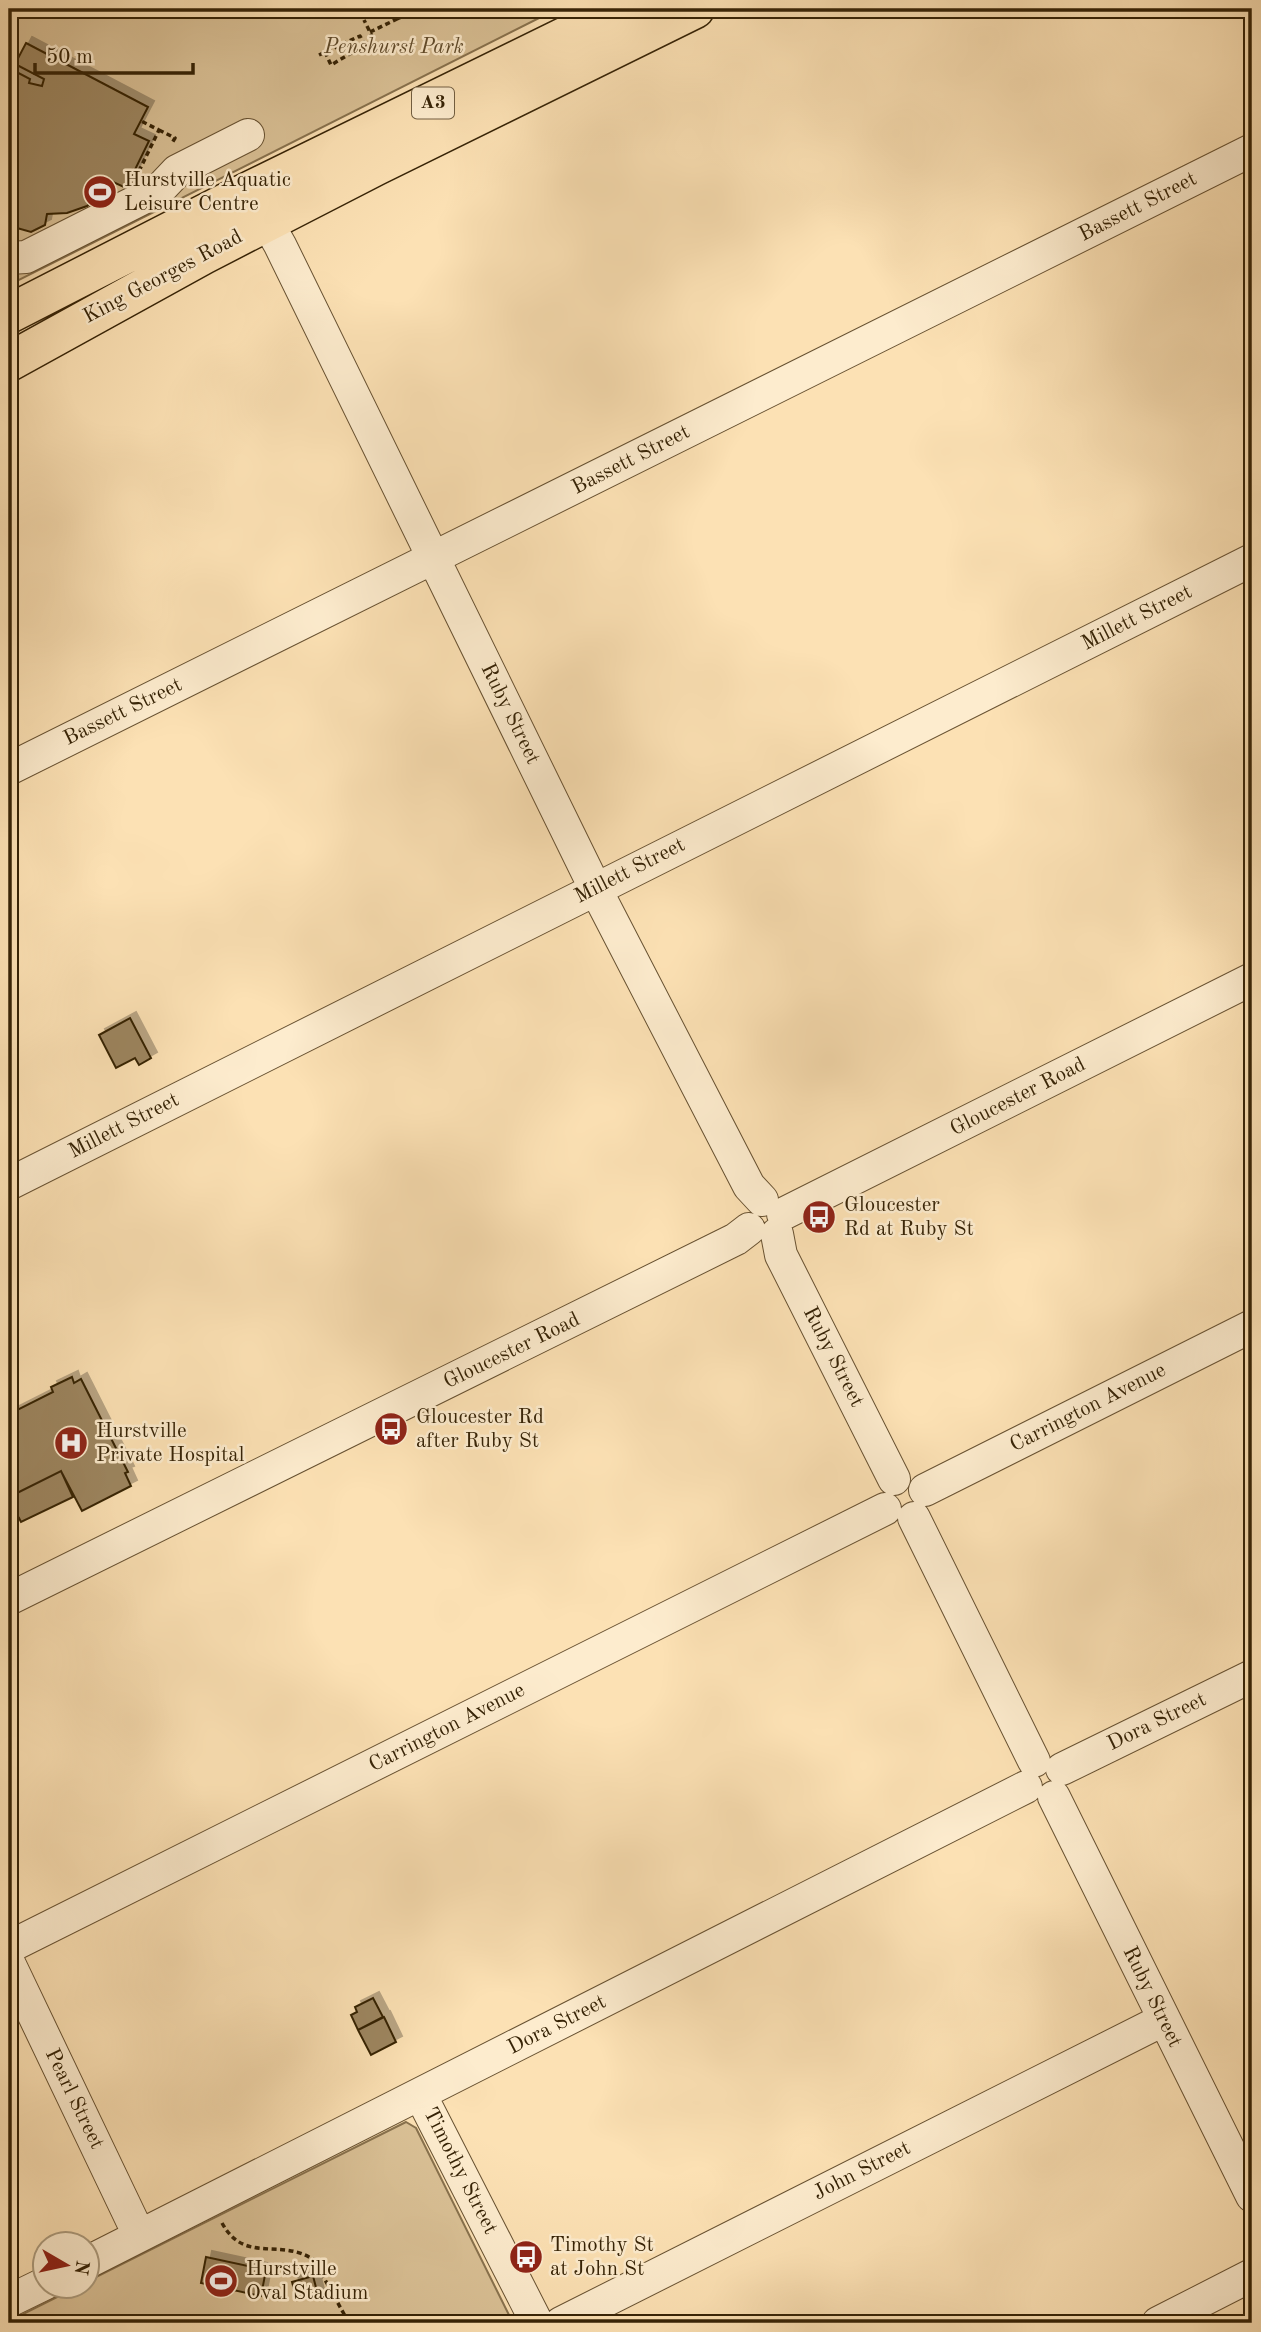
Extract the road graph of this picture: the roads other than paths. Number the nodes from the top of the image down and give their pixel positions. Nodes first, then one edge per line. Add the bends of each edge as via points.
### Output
1 (621, 9) edge
2 (695, 9) edge
3 (248, 135) dead end
4 (1252, 150) edge
5 (267, 222) junction
6 (9, 258) edge
7 (12, 310) edge
8 (13, 357) edge
9 (434, 559) junction
10 (1252, 560) edge
11 (9, 769) edge
12 (595, 888) junction
13 (1252, 979) edge
14 (9, 1184) edge
15 (768, 1219) junction
16 (1252, 1326) edge
17 (908, 1506) junction
18 (9, 1599) edge
19 (1252, 1675) edge
20 (1044, 1779) junction
21 (9, 1947) edge
22 (9, 1963) edge
23 (1163, 2020) junction
24 (420, 2094) junction
25 (1252, 2196) edge
26 (139, 2235) junction
27 (102, 2255) edge
28 (1252, 2276) edge
29 (32, 2290) edge
30 (9, 2301) edge
31 (537, 2323) edge
32 (561, 2323) edge
33 (1158, 2323) edge

1 - 7 highway, King Georges Road / A3
2 - 5 highway, King Georges Road / A3
3 - 6 street via 177,171 159,190 26,257
4 - 9 street, Bassett Street
5 - 8 highway, King Georges Road / A3
5 - 9 street, Ruby Street
9 - 11 street, Bassett Street
9 - 12 street, Ruby Street
10 - 12 street, Millett Street
12 - 14 street, Millett Street
12 - 15 street, Ruby Street
13 - 15 street, Gloucester Road
15 - 17 street, Ruby Street via 781,1255 894,1479 903,1476 920,1483
15 - 18 street, Gloucester Road via 736,1239
16 - 17 street, Carrington Avenue
17 - 20 street, Ruby Street
17 - 21 street, Carrington Avenue
19 - 20 street, Dora Street
20 - 23 street, Ruby Street
20 - 24 street, Dora Street
22 - 26 street, Pearl Street
23 - 25 street, Ruby Street
23 - 32 street, John Street
24 - 26 street, Dora Street
24 - 31 street, Timothy Street
26 - 27 street, Dora Street
28 - 33 street
29 - 30 street

